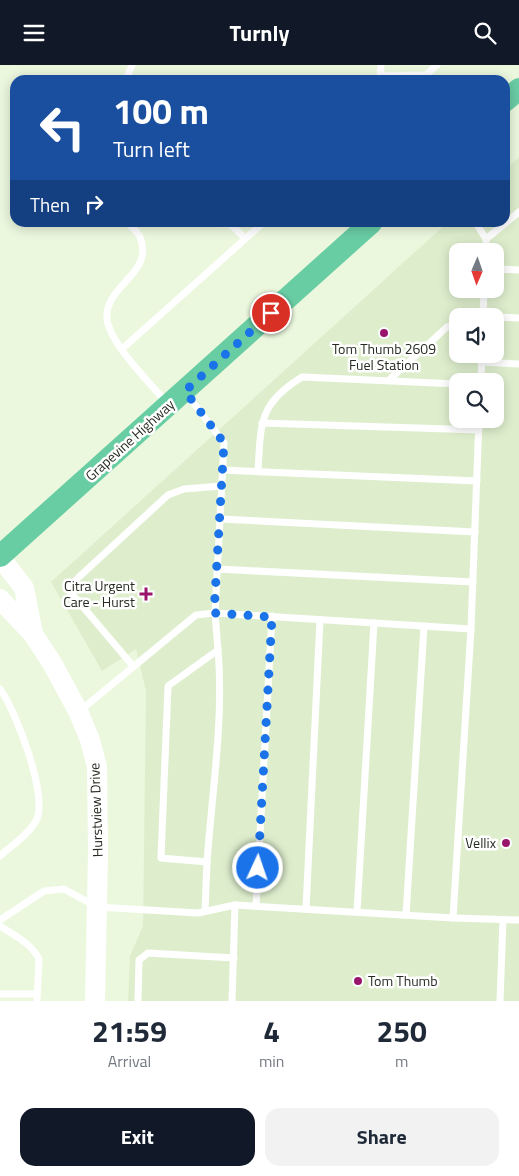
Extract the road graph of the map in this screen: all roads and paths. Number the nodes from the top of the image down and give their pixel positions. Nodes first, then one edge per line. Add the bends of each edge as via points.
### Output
1 (437, 65) edge
2 (426, 75) edge
3 (131, 227) edge
4 (233, 227) edge
5 (258, 227) edge
6 (367, 227) edge
7 (478, 227) edge
8 (501, 227) edge
9 (245, 238) junction
10 (486, 239) junction
11 (486, 243) edge
12 (504, 269) edge
13 (519, 270) edge
14 (504, 317) edge
15 (519, 318) edge
16 (449, 326) edge
17 (122, 349) junction
18 (500, 363) edge
19 (519, 364) edge
20 (389, 380) junction
21 (449, 383) edge
22 (177, 398) junction
23 (262, 423) junction
24 (479, 431) joint
25 (222, 469) junction
26 (258, 471) junction
27 (477, 481) junction
28 (221, 486) junction
29 (220, 519) junction
30 (475, 532) junction
31 (0, 557) edge
32 (217, 569) junction
33 (473, 582) junction
34 (0, 599) edge
35 (214, 613) junction
36 (272, 617) junction
37 (320, 619) junction
38 (374, 623) junction
39 (424, 626) junction
40 (471, 629) junction
41 (33, 634) junction
42 (218, 650) junction
43 (133, 666) junction
44 (0, 689) edge
45 (78, 711) junction
46 (0, 857) edge
47 (207, 862) junction
48 (235, 905) junction
49 (256, 906) junction
50 (97, 907) junction
51 (306, 909) junction
52 (205, 911) junction
53 (357, 912) junction
54 (406, 915) junction
55 (453, 918) junction
56 (0, 920) edge
57 (503, 920) junction
58 (519, 920) edge
59 (0, 926) edge
60 (234, 957) junction
61 (0, 994) edge
62 (37, 998) edge
63 (95, 1001) edge
64 (138, 1001) edge
65 (232, 1001) edge
66 (500, 1001) edge

1 - 2 lane
3 - 17 lane via 140,237 143,252 138,268 111,299 107,318 115,341
4 - 9 lane
5 - 9 lane
6 - 22 main road, Grapevine Highway
7 - 10 lane
8 - 10 lane
9 - 17 lane
10 - 11 lane
12 - 13 lane
14 - 15 lane
16 - 20 lane
17 - 22 lane
18 - 19 lane
20 - 21 lane
20 - 23 lane via 302,377 267,407
22 - 25 lane via 224,443
22 - 31 main road, Grapevine Highway
23 - 24 lane
23 - 26 lane
24 - 27 lane
25 - 26 lane
25 - 28 lane
26 - 27 lane
27 - 30 lane
28 - 29 lane
28 - 43 lane via 184,489 168,495 67,588
29 - 30 lane
29 - 32 lane
30 - 33 lane
31 - 41 main road, Hurstview Drive via 24,588
32 - 33 lane
32 - 35 lane
33 - 40 lane
34 - 41 main road, Hurstview Drive
35 - 36 lane
35 - 42 lane
35 - 43 lane via 196,615
36 - 37 lane
36 - 49 lane
37 - 38 lane
37 - 51 lane
38 - 39 lane
38 - 53 lane
39 - 40 lane
39 - 54 lane
40 - 55 lane
41 - 45 main road, Hurstview Drive
42 - 47 lane via 219,713
42 - 47 lane via 168,685 161,857
43 - 45 lane
44 - 46 lane via 27,745 40,801 36,820
45 - 50 main road, Hurstview Drive via 97,767
47 - 52 lane
48 - 49 lane
48 - 52 lane
48 - 60 lane
49 - 51 lane
50 - 52 lane
50 - 56 lane via 64,889 51,890 44,891
50 - 63 main road, Hurstview Drive
51 - 53 lane
53 - 54 lane
54 - 55 lane
55 - 57 lane
57 - 58 lane
57 - 66 lane
59 - 62 lane via 36,953 39,959
60 - 64 lane via 148,953 139,960
60 - 65 lane
61 - 62 lane

